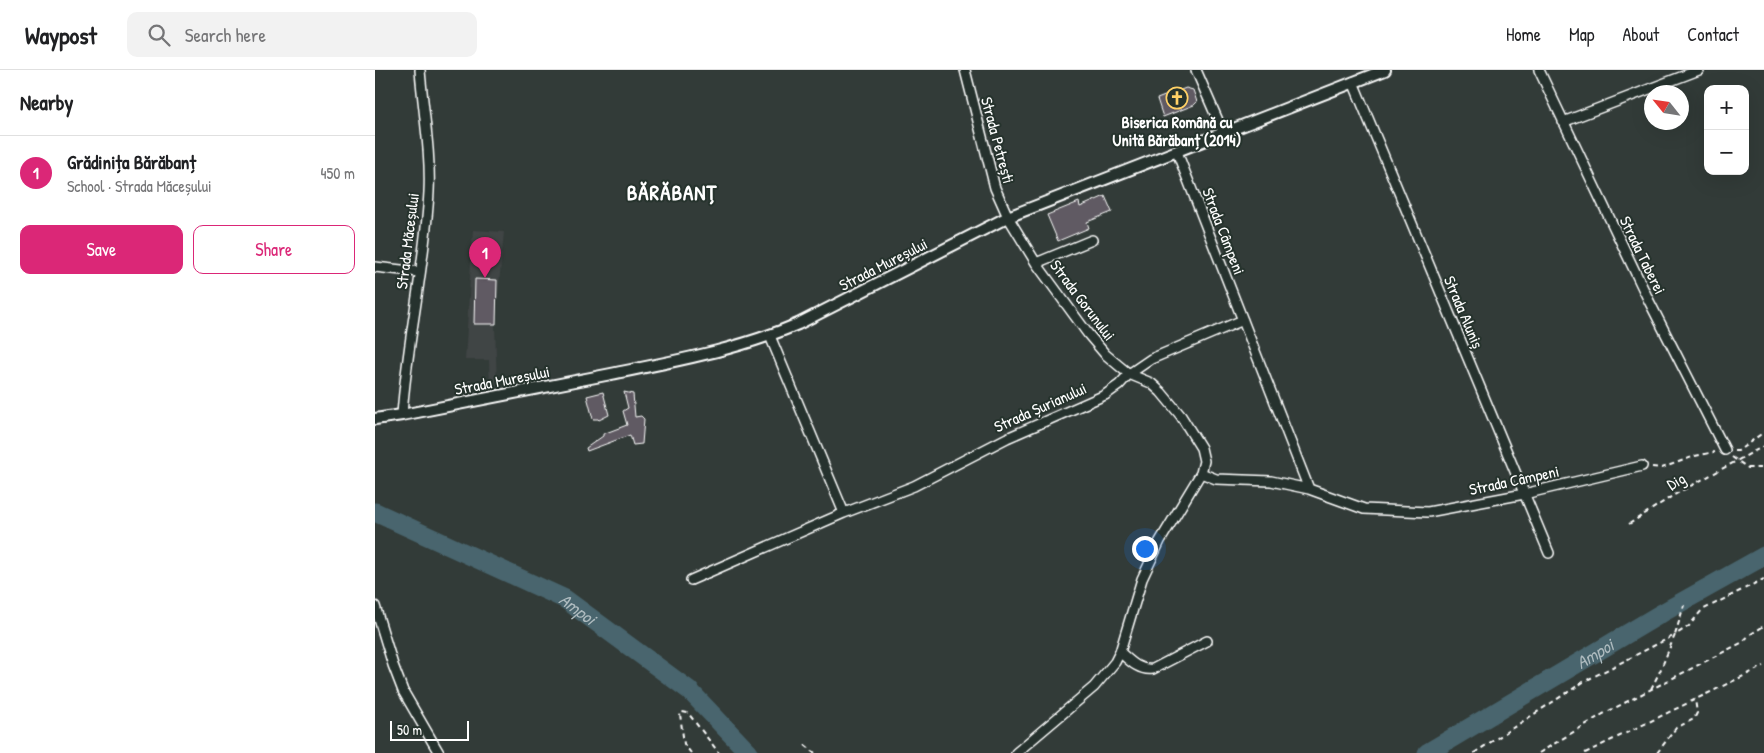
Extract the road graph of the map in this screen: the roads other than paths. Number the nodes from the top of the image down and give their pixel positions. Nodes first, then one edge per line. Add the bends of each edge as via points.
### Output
1 (420, 70) edge
2 (965, 70) edge
3 (1196, 70) edge
4 (1385, 70) edge
5 (1539, 70) edge
6 (1699, 70) edge
7 (1353, 82) junction
8 (1563, 122) junction
9 (1223, 132) junction
10 (1177, 152) junction
11 (1008, 217) junction
12 (1092, 240) dead end
13 (1037, 263) junction
14 (375, 267) edge
15 (419, 272) junction
16 (1243, 320) junction
17 (770, 336) junction
18 (1129, 374) junction
19 (402, 416) junction
20 (375, 419) edge
21 (1725, 450) road end
22 (1642, 466) road end
23 (1201, 473) junction
24 (1309, 489) junction
25 (1524, 494) junction
26 (844, 513) junction
27 (1549, 553) dead end
28 (691, 580) dead end
29 (375, 606) edge
30 (1207, 640) dead end
31 (1120, 652) junction
32 (439, 753) edge
33 (1016, 753) edge

1 - 15 street, Strada Măceșului via 429,189
2 - 11 street, Strada Petrești via 993,180
3 - 9 street
4 - 7 street, Strada Mureșului
5 - 8 street, Strada Taberei
6 - 8 street
7 - 9 street, Strada Mureșului
7 - 25 street, Strada Aluniș
8 - 21 street, Strada Taberei
9 - 10 street, Strada Mureșului
10 - 11 street, Strada Mureșului
10 - 16 street, Strada Câmpeni
11 - 13 street, Strada Gorunului
11 - 17 street, Strada Mureșului
12 - 13 street, Strada Gorunului
13 - 18 street, Strada Gorunului via 1088,334
14 - 15 street
15 - 19 street, Strada Măceșului
16 - 18 street, Strada Șurianului via 1151,360
16 - 24 street, Strada Câmpeni
17 - 19 street, Strada Mureșului via 679,360
17 - 26 street
18 - 23 street, Strada Gorunului via 1151,383 1181,416 1201,448 1204,462
18 - 26 street, Strada Șurianului via 1105,394 1007,438 914,486
19 - 20 street, Strada Mureșului
22 - 25 street, Strada Câmpeni
23 - 24 street, Strada Câmpeni via 1216,479 1271,481
23 - 31 street via 1160,541 1142,579
24 - 25 street, Strada Câmpeni via 1364,509 1428,512
25 - 27 street, Strada Aluniș
26 - 28 street, Strada Șurianului
29 - 32 street via 403,692
30 - 31 street via 1146,670
31 - 33 street via 1094,687

